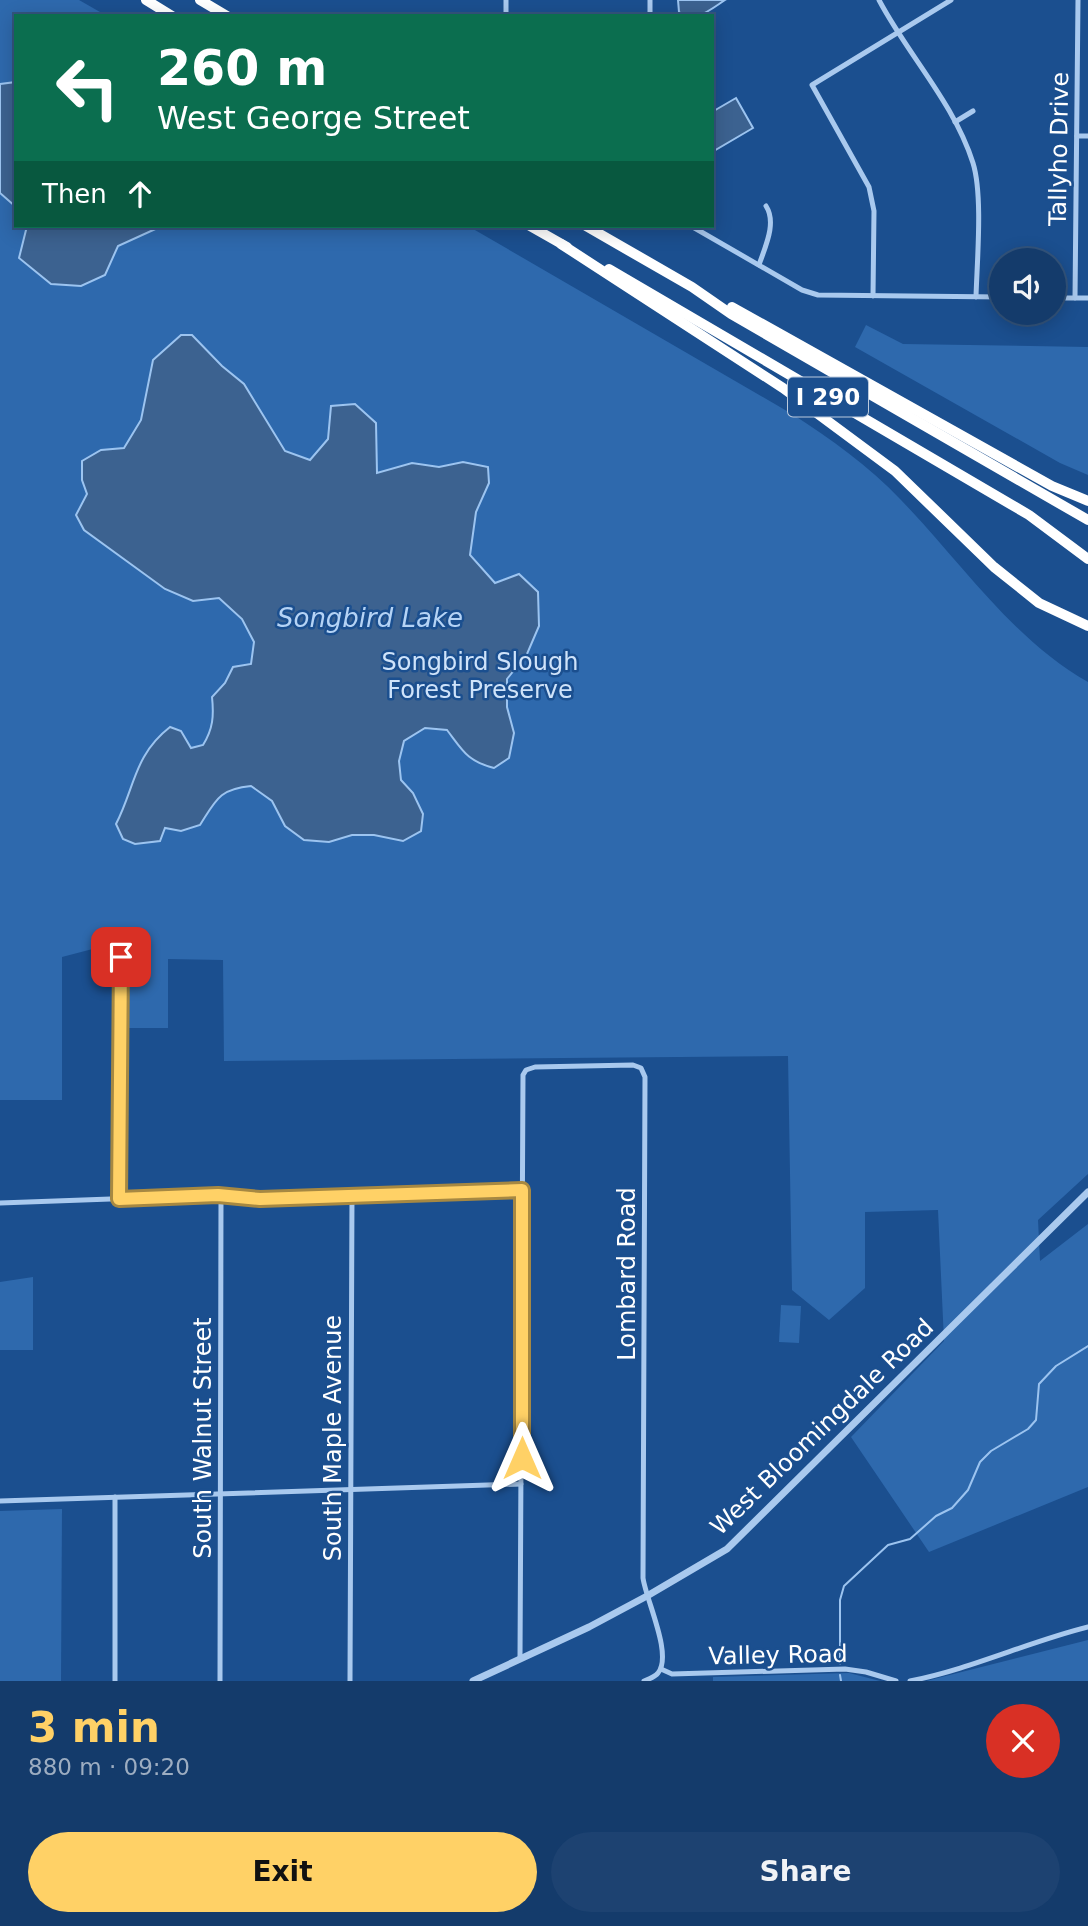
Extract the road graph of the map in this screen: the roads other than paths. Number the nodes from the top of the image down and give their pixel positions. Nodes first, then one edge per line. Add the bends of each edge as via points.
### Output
1 (146, 0) edge
2 (200, 0) edge
3 (880, 0) edge
4 (951, 0) edge
5 (1078, 0) edge
6 (169, 14) edge
7 (224, 14) edge
8 (899, 32) junction
9 (973, 111) dead end
10 (955, 122) junction
11 (1077, 136) junction
12 (1088, 136) edge
13 (766, 206) dead end
14 (533, 228) edge
15 (589, 228) edge
16 (694, 228) edge
17 (561, 244) junction
18 (759, 265) junction
19 (692, 288) junction
20 (873, 296) junction
21 (976, 297) junction
22 (989, 297) edge
23 (1066, 298) edge
24 (1075, 298) junction
25 (1088, 298) edge
26 (1088, 501) edge
27 (1088, 520) edge
28 (1088, 559) edge
29 (1088, 626) edge
30 (121, 957) dead end
31 (522, 1190) junction
32 (1088, 1192) edge
33 (221, 1195) junction
34 (352, 1195) junction
35 (119, 1199) junction
36 (0, 1203) edge
37 (521, 1485) junction
38 (351, 1490) junction
39 (220, 1494) junction
40 (115, 1497) junction
41 (0, 1502) edge
42 (648, 1596) junction
43 (1088, 1627) edge
44 (520, 1659) junction
45 (661, 1669) junction
46 (115, 1681) edge
47 (220, 1681) edge
48 (350, 1681) edge
49 (473, 1681) edge
50 (644, 1681) edge
51 (896, 1681) edge
52 (910, 1681) edge

1 - 6 highway
2 - 7 highway
3 - 8 street
4 - 8 street
5 - 11 street, Tallyho Drive
8 - 10 street
8 - 20 street via 813,85 869,187 874,211
9 - 10 street
10 - 21 street via 975,177
11 - 12 street
11 - 24 street, Tallyho Drive
13 - 18 street via 770,230
14 - 17 highway, I 290
15 - 19 highway, I 290
16 - 18 street
17 - 28 highway, I 290 via 1029,515
17 - 29 highway via 783,388 895,471 994,567 1039,603
18 - 20 street via 802,290
19 - 26 highway via 760,321 1052,486
19 - 27 highway, I 290
20 - 21 street
21 - 22 street
23 - 24 street
24 - 25 street
30 - 35 street
31 - 34 street
31 - 37 street
31 - 42 street, Lombard Road via 526,1070 641,1068 643,1578
32 - 42 street, West Bloomingdale Road via 740,1538
33 - 34 street via 260,1199
33 - 35 street
33 - 39 street, South Walnut Street
34 - 38 street, South Maple Avenue
35 - 36 street
37 - 38 street
37 - 44 street
38 - 39 street
38 - 48 street, South Maple Avenue
39 - 40 street
39 - 47 street, South Walnut Street
40 - 41 street
40 - 46 street
42 - 44 street, West Bloomingdale Road
42 - 45 street via 663,1649
43 - 52 street
44 - 49 street, West Bloomingdale Road
45 - 50 street
45 - 51 street, Valley Road via 672,1674 845,1669

